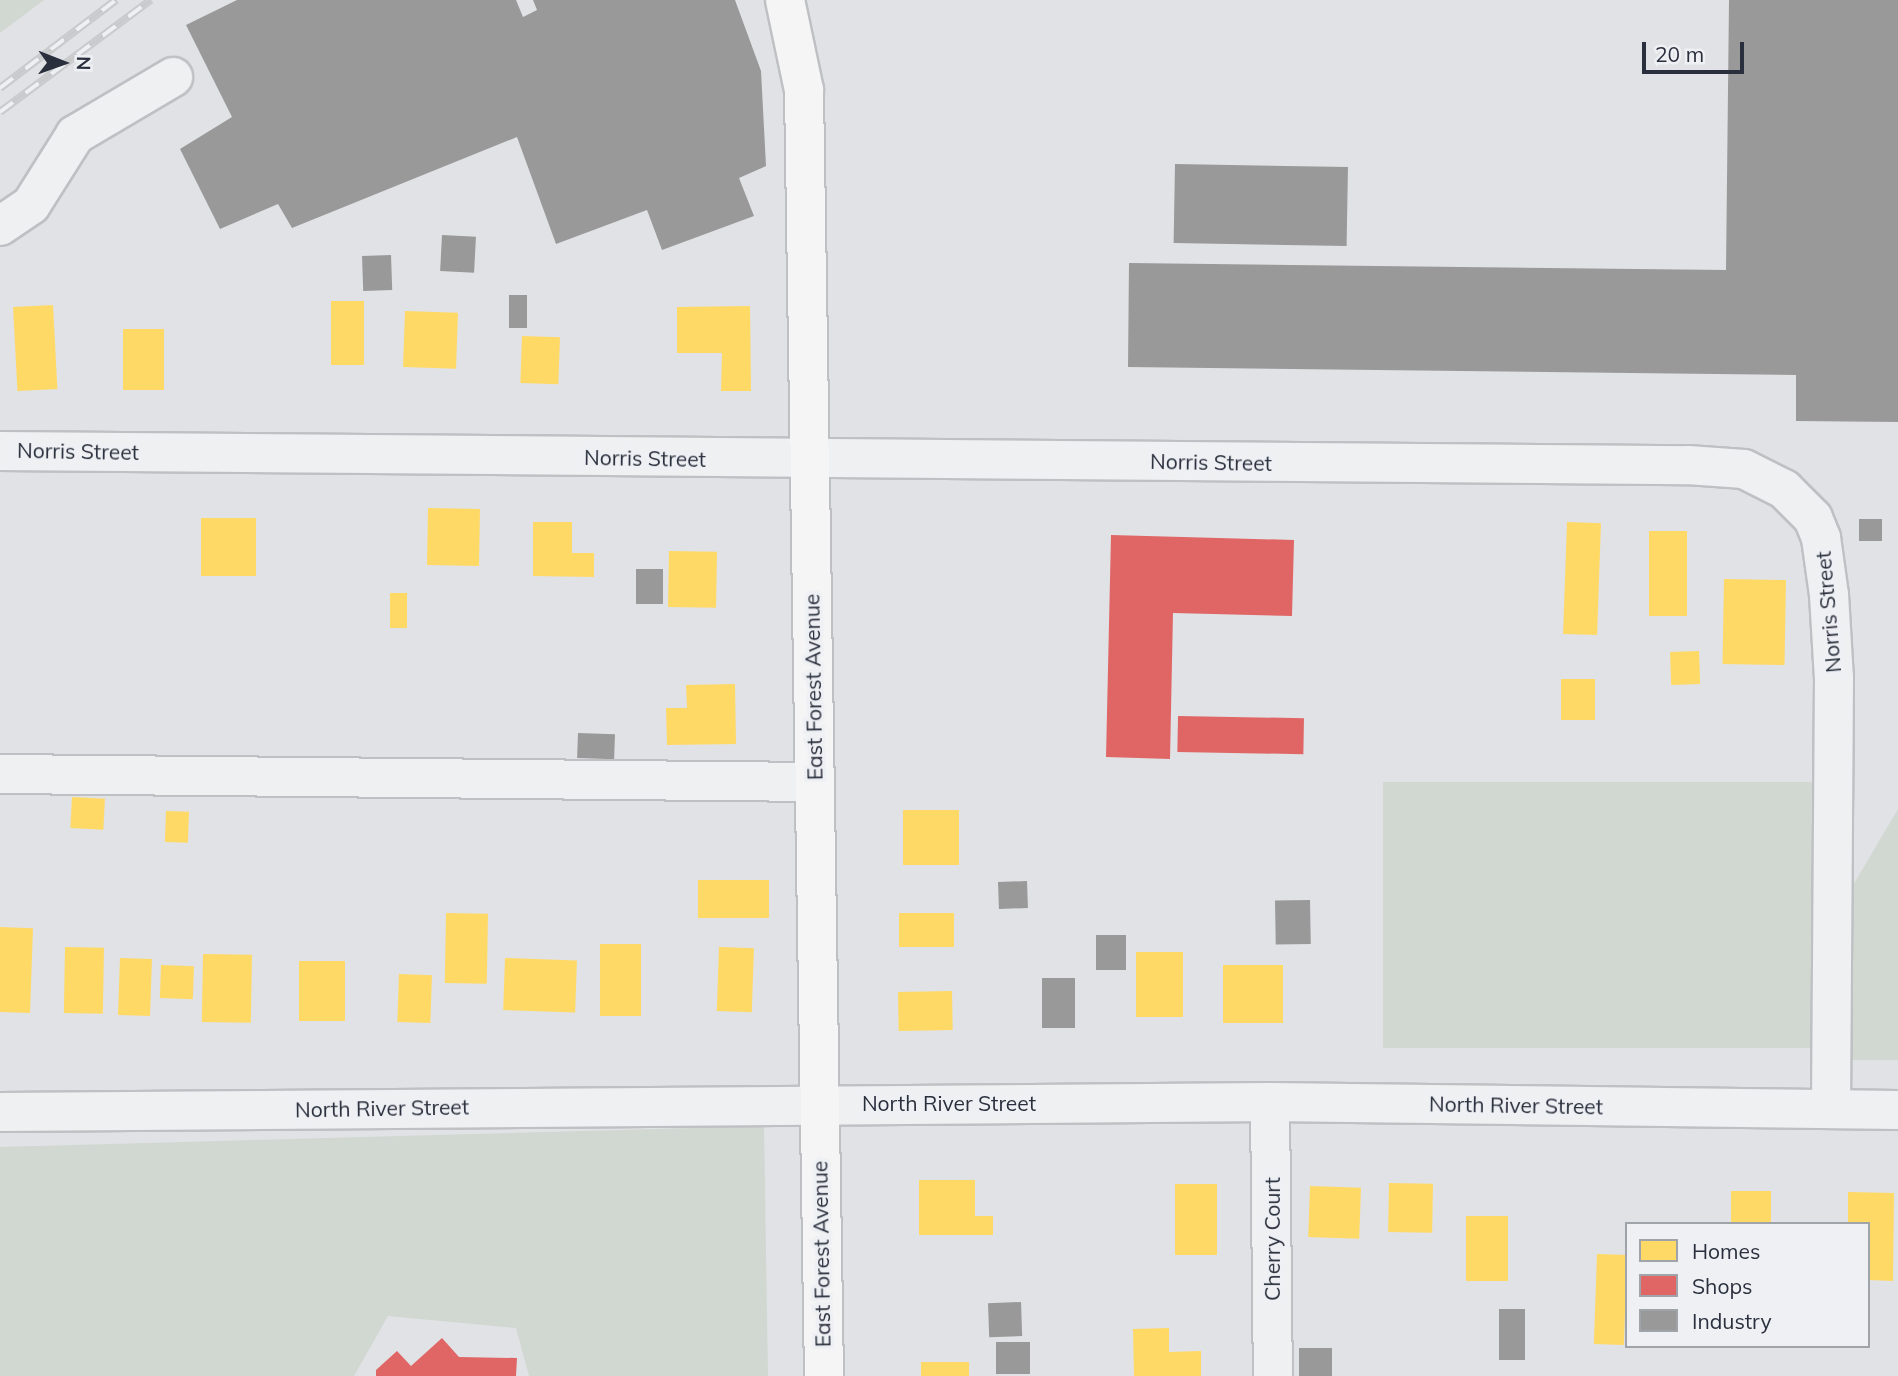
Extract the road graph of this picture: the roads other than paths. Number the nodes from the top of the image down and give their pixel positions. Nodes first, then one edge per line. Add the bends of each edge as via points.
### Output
1 (785, 0) edge
2 (173, 77) dead end
3 (0, 226) edge
4 (0, 451) edge
5 (810, 460) junction
6 (0, 774) edge
7 (814, 782) junction
8 (1270, 1102) junction
9 (818, 1104) junction
10 (1831, 1109) junction
11 (1898, 1110) edge
12 (0, 1112) edge
13 (824, 1376) edge
14 (1273, 1376) edge

1 - 5 main road, East Forest Avenue via 804,90
2 - 3 street via 75,135 31,205
4 - 5 street, Norris Street
5 - 7 main road, East Forest Avenue
5 - 10 street, Norris Street via 1688,465 1744,469 1784,489 1812,518 1821,538 1829,595 1834,678
6 - 7 street
7 - 9 main road, East Forest Avenue
8 - 9 street, North River Street
8 - 10 street, North River Street
8 - 14 street, Cherry Court
9 - 12 street, North River Street
9 - 13 main road, East Forest Avenue
10 - 11 street, North River Street

